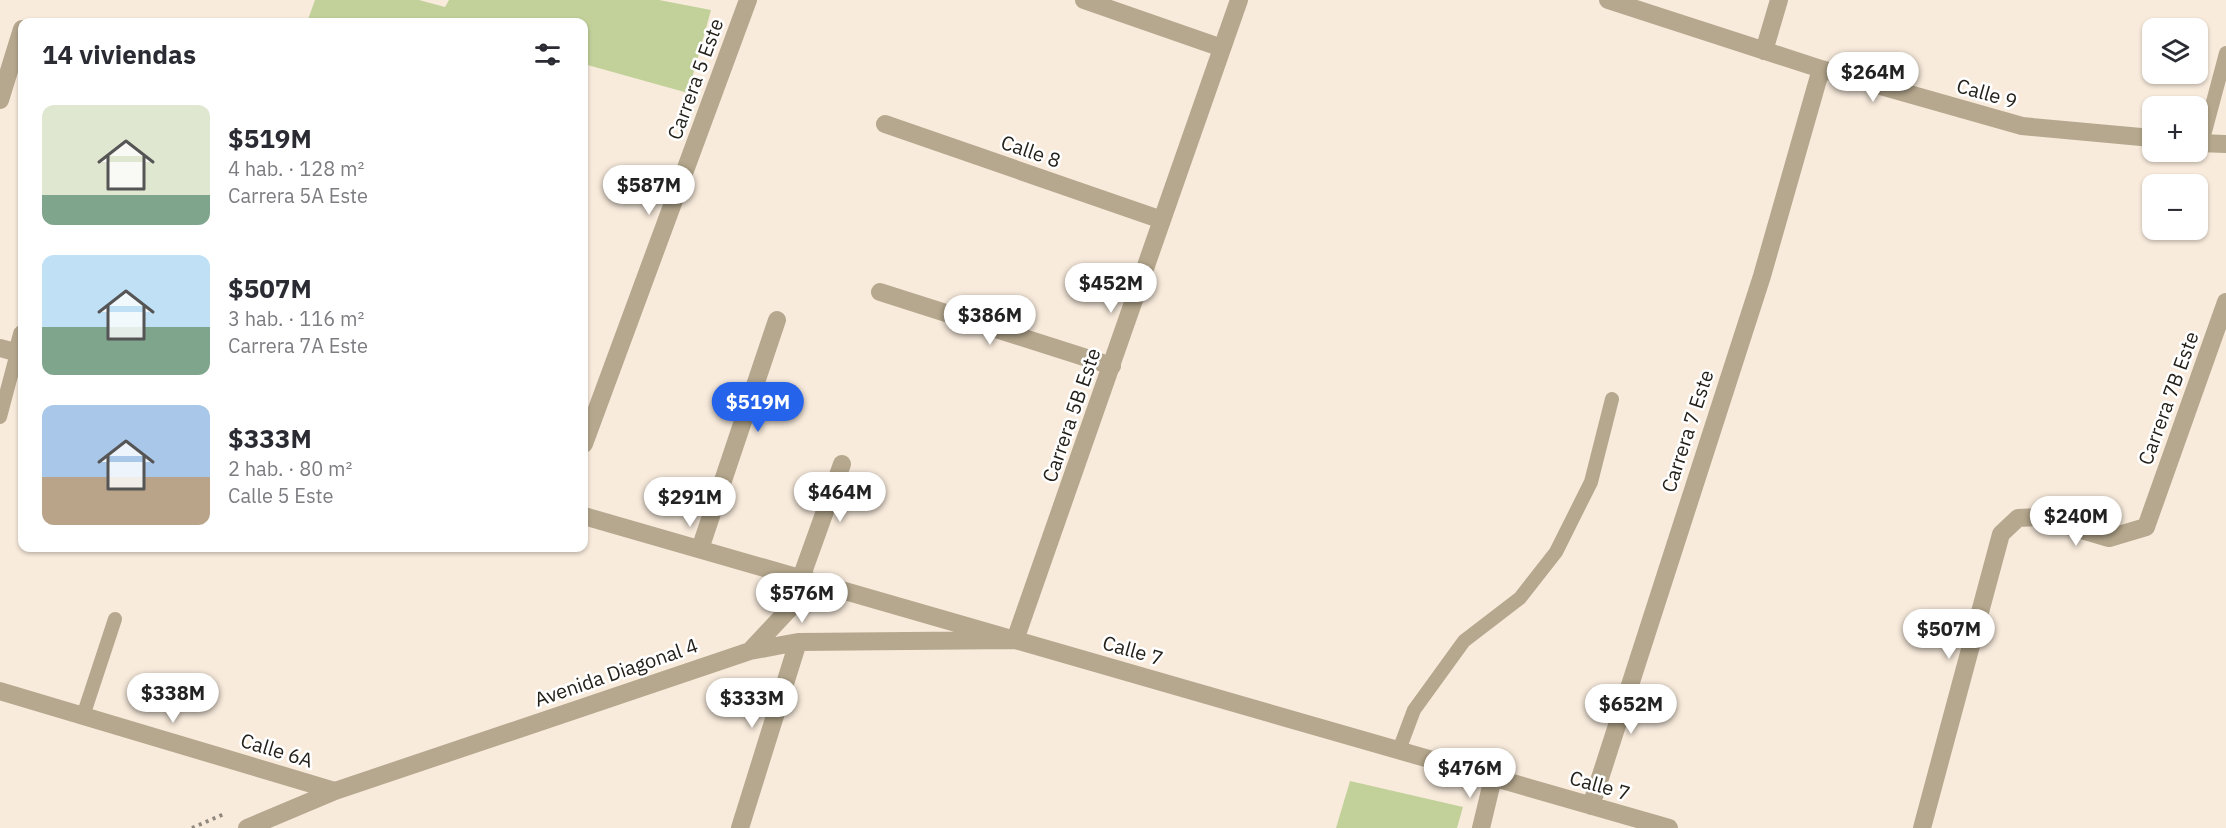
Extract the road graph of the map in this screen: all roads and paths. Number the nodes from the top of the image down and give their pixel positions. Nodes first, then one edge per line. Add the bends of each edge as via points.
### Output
1 (748, 0) edge
2 (1084, 0) edge
3 (1239, 0) edge
4 (1608, 0) edge
5 (1779, 0) edge
6 (18, 45) edge
7 (1222, 48) junction
8 (1764, 51) junction
9 (2226, 53) edge
10 (1821, 69) junction
11 (0, 100) edge
12 (2208, 115) edge
13 (885, 124) dead end
14 (2142, 137) edge
15 (2208, 143) edge
16 (2226, 144) edge
17 (1162, 220) junction
18 (880, 291) dead end
19 (2226, 302) edge
20 (777, 320) dead end
21 (13, 352) edge
22 (1112, 366) junction
23 (1612, 399) dead end
24 (0, 417) edge
25 (588, 433) edge
26 (842, 464) dead end
27 (588, 517) edge
28 (700, 549) junction
29 (794, 576) junction
30 (115, 619) dead end
31 (1015, 640) junction
32 (798, 642) junction
33 (750, 651) junction
34 (0, 691) edge
35 (83, 716) junction
36 (1399, 750) junction
37 (1493, 778) junction
38 (335, 791) junction
39 (1591, 806) junction
40 (247, 828) edge
41 (740, 828) edge
42 (1481, 828) edge
43 (1669, 828) edge
44 (1923, 828) edge

1 - 25 street, Carrera 5 Este
2 - 7 street
3 - 7 street, Carrera 5B Este
4 - 8 street, Calle 9
5 - 8 street
6 - 11 street
7 - 17 street, Carrera 5B Este
8 - 10 street, Calle 9
9 - 12 lane
10 - 14 street, Calle 9 via 2022,126
10 - 39 street, Carrera 7 Este via 1761,276
13 - 17 street, Calle 8
15 - 16 street
17 - 22 street, Carrera 5B Este
18 - 22 street
19 - 44 street, Carrera 7B Este via 2146,527 2109,538 2038,517 2018,518 2001,534
20 - 28 street
21 - 24 lane
22 - 31 street, Carrera 5B Este
23 - 36 lane via 1591,482 1556,552 1520,598 1464,641 1414,710
26 - 29 street
27 - 28 street, Calle 7
28 - 29 street, Calle 7
29 - 31 street, Calle 7
29 - 33 street via 791,607
30 - 35 lane
31 - 32 street, Avenida Diagonal 4
31 - 36 street, Calle 7
32 - 33 street, Avenida Diagonal 4
32 - 41 street
33 - 38 street, Avenida Diagonal 4
34 - 35 street, Calle 6A
35 - 38 street, Calle 6A
36 - 37 street, Calle 7
37 - 39 street, Calle 7
37 - 42 street
38 - 40 street, Avenida Diagonal 4
39 - 43 street, Calle 7

